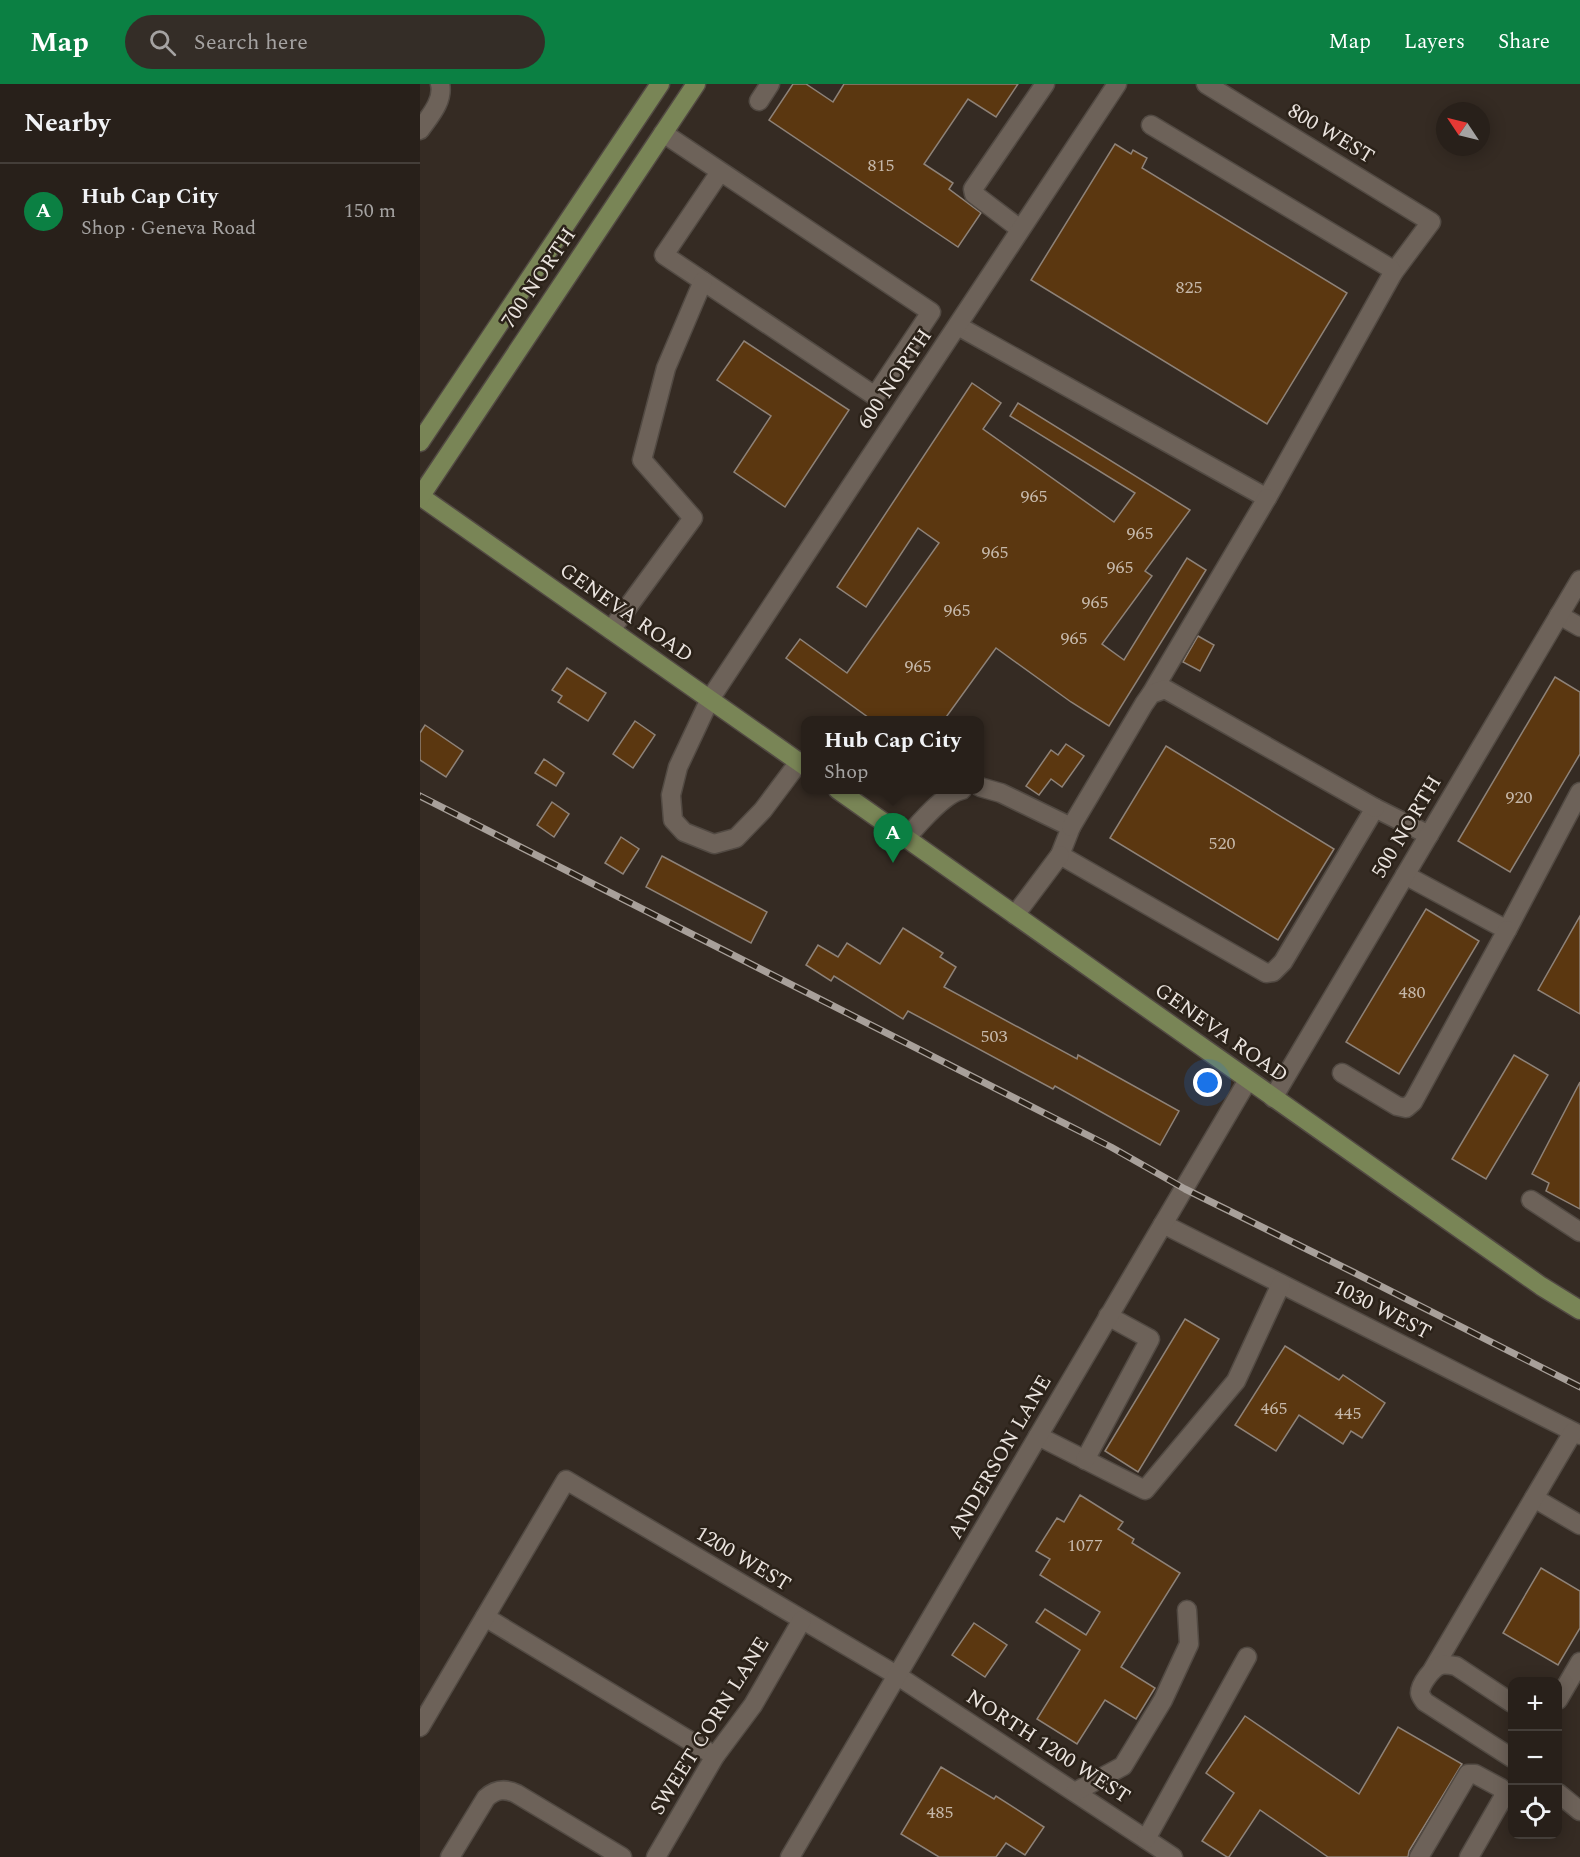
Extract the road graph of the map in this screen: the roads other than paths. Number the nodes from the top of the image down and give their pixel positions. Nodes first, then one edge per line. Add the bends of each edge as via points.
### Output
1 (440, 84) edge
2 (660, 84) edge
3 (696, 84) edge
4 (770, 84) edge
5 (1045, 84) edge
6 (1117, 84) edge
7 (1206, 84) edge
8 (759, 101) dead end
9 (1151, 125) dead end
10 (420, 130) edge
11 (663, 133) junction
12 (720, 172) junction
13 (1020, 229) junction
14 (1393, 273) junction
15 (703, 281) junction
16 (958, 326) junction
17 (420, 442) edge
18 (420, 496) edge
19 (1267, 498) junction
20 (1580, 580) edge
21 (1559, 615) junction
22 (1580, 627) edge
23 (611, 630) junction
24 (1152, 694) junction
25 (710, 699) junction
26 (801, 764) edge
27 (801, 767) edge
28 (984, 788) edge
29 (1580, 792) edge
30 (845, 794) edge
31 (952, 794) edge
32 (1375, 808) junction
33 (1071, 827) junction
34 (1429, 835) junction
35 (906, 838) junction
36 (1060, 855) junction
37 (1405, 874) junction
38 (1015, 915) junction
39 (1507, 930) junction
40 (1342, 1073) dead end
41 (1248, 1080) junction
42 (1273, 1098) junction
43 (1531, 1200) dead end
44 (1163, 1224) junction
45 (1580, 1232) edge
46 (1281, 1284) junction
47 (1580, 1310) edge
48 (1108, 1316) junction
49 (1576, 1434) edge
50 (1038, 1436) junction
51 (1085, 1460) junction
52 (1534, 1498) junction
53 (1580, 1526) edge
54 (1187, 1610) dead end
55 (485, 1617) junction
56 (802, 1620) junction
57 (1247, 1657) dead end
58 (1580, 1662) edge
59 (1433, 1669) junction
60 (898, 1676) junction
61 (1562, 1692) edge
62 (1508, 1700) edge
63 (420, 1727) edge
64 (1508, 1755) edge
65 (715, 1756) junction
66 (1076, 1792) junction
67 (1562, 1797) edge
68 (1580, 1811) edge
69 (1146, 1839) junction
70 (450, 1857) edge
71 (622, 1857) edge
72 (656, 1857) edge
73 (790, 1857) edge
74 (1173, 1857) edge
75 (1419, 1857) edge
76 (1469, 1857) edge

1 - 10 street via 440,100
2 - 17 main road, 700 NORTH
3 - 11 main road, 700 NORTH
4 - 8 street
5 - 13 street via 973,189 974,194
6 - 13 street, 600 NORTH
7 - 14 street, 800 WEST via 1431,222
9 - 14 street
11 - 12 street
11 - 18 main road, 700 NORTH
12 - 15 street via 664,255
12 - 15 street via 931,312 875,396
13 - 16 street, 600 NORTH
14 - 19 street
15 - 23 street via 666,368 642,460 693,518
16 - 19 street
16 - 25 street, 600 NORTH
18 - 23 main road, GENEVA ROAD
19 - 24 street
20 - 21 street, 500 NORTH
21 - 22 street
21 - 34 street, 500 NORTH
23 - 25 main road, GENEVA ROAD
24 - 32 street via 1165,689
24 - 33 street
25 - 26 main road, GENEVA ROAD
25 - 27 street, 600 NORTH via 678,767 671,795 673,820 684,832 714,844 736,838
28 - 33 street
29 - 39 street
30 - 35 main road, GENEVA ROAD
31 - 35 street
32 - 34 street
32 - 36 street via 1283,962 1273,972 1266,973
33 - 36 street
34 - 37 street, 500 NORTH
35 - 38 main road, GENEVA ROAD
36 - 38 street
37 - 39 street
37 - 42 street, 500 NORTH
38 - 41 main road, GENEVA ROAD
39 - 40 street via 1413,1102 1406,1108 1397,1107
41 - 42 main road, GENEVA ROAD
41 - 44 street, ANDERSON LANE
42 - 47 main road, GENEVA ROAD
43 - 45 street
44 - 46 street, 1030 WEST
44 - 48 street, ANDERSON LANE
46 - 49 street, 1030 WEST
46 - 51 street via 1236,1381 1145,1490
48 - 50 street, ANDERSON LANE
48 - 51 street via 1150,1340
49 - 52 street
50 - 51 street
50 - 60 street, ANDERSON LANE
52 - 53 street
52 - 59 street
54 - 66 street via 1188,1644 1163,1700 1123,1766
55 - 56 street, 1200 WEST via 566,1480
55 - 63 street
55 - 65 street
56 - 60 street, 1200 WEST
56 - 65 street, SWEET CORN LANE via 747,1714
57 - 69 street
58 - 61 street
59 - 62 street via 1440,1665 1456,1666
59 - 64 street via 1421,1689 1425,1702
60 - 66 street, NORTH 1200 WEST
60 - 73 street, ANDERSON LANE
65 - 72 street, SWEET CORN LANE
66 - 69 street, NORTH 1200 WEST
67 - 68 street
69 - 74 street, NORTH 1200 WEST
70 - 71 street via 486,1798 503,1790 517,1794
75 - 76 street via 1468,1774 1475,1774 1501,1788 1504,1796

